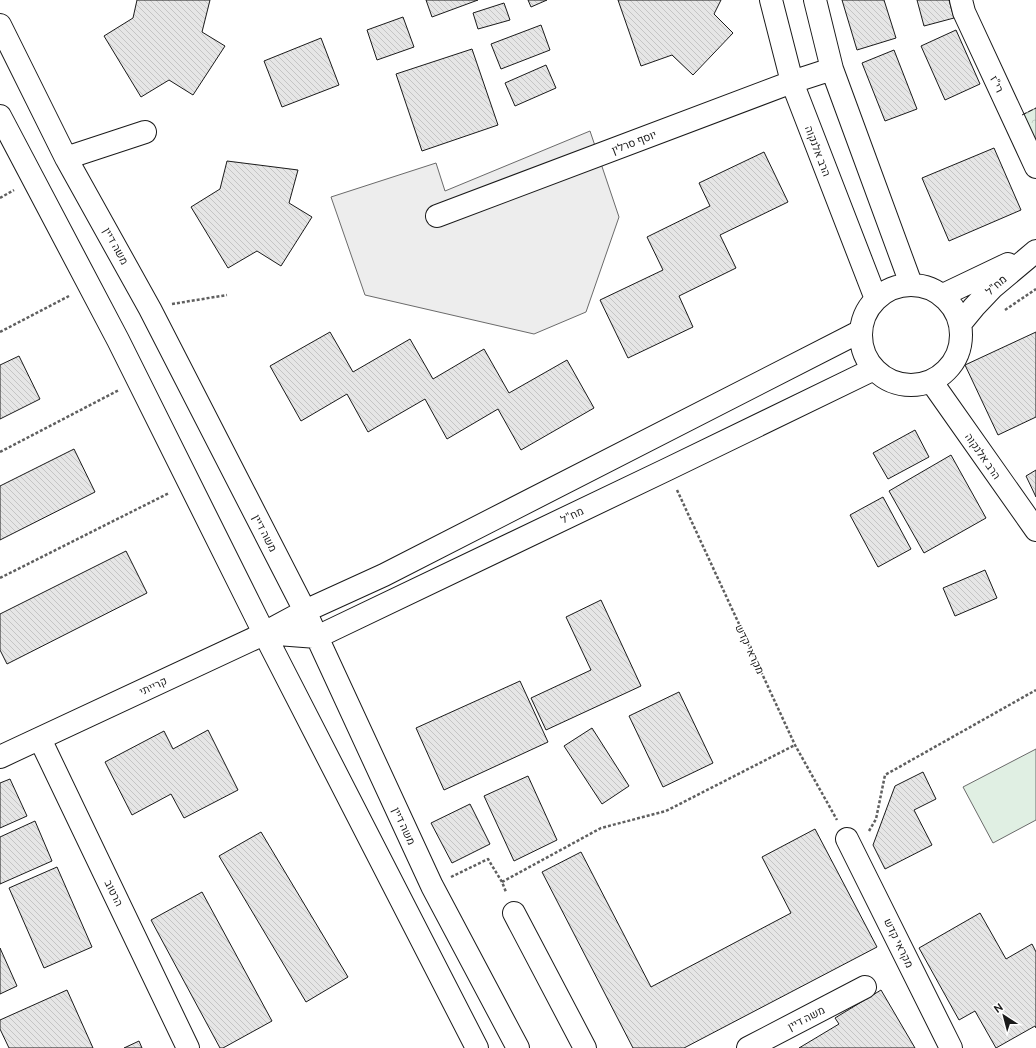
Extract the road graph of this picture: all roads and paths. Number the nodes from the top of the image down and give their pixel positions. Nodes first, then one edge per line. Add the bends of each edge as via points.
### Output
1 (771, 0) edge
2 (815, 0) edge
3 (961, 0) edge
4 (0, 25) edge
5 (832, 69) junction
6 (792, 82) junction
7 (0, 116) edge
8 (145, 132) dead end
9 (66, 158) junction
10 (1036, 167) edge
11 (19, 187) dead end
12 (0, 198) edge
13 (437, 216) dead end
14 (1036, 251) edge
15 (911, 284) junction
16 (74, 292) dead end
17 (227, 295) dead end
18 (943, 295) junction
19 (876, 299) junction
20 (191, 301) dead end
21 (964, 319) junction
22 (861, 331) junction
23 (0, 332) edge
24 (870, 371) junction
25 (934, 385) junction
26 (124, 388) dead end
27 (0, 452) edge
28 (668, 469) junction
29 (169, 493) dead end
30 (1036, 530) edge
31 (0, 578) edge
32 (305, 611) junction
33 (264, 633) junction
34 (317, 637) junction
35 (1036, 690) edge
36 (40, 739) junction
37 (794, 745) junction
38 (2, 750) edge
39 (844, 832) junction
40 (502, 882) junction
41 (432, 886) junction
42 (514, 913) joint
43 (865, 987) dead end
44 (188, 1048) edge
45 (477, 1048) edge
46 (518, 1048) edge
47 (585, 1048) edge
48 (748, 1048) edge
49 (951, 1048) edge

1 - 6 street, הרב אלנקוה
2 - 5 street
3 - 10 street, רי"ז via 964,12
4 - 9 street, משה דיין
5 - 6 street, יוסף סרלין
5 - 15 street
6 - 13 street, יוסף סרלין
6 - 19 street, הרב אלנקוה
7 - 33 street via 118,340
8 - 9 street
9 - 32 street, משה דיין via 150,309
11 - 12 path
14 - 18 street, מח"ל
14 - 21 street, מח"ל via 993,287
15 - 18 street via 928,287
15 - 19 street via 886,291
16 - 23 path
17 - 20 path
18 - 21 street
19 - 22 street via 868,308
21 - 25 street via 956,357
21 - 25 path via 971,326 967,357 950,380
22 - 24 street
22 - 32 street via 384,575
24 - 25 street via 907,385
24 - 25 path via 873,382 888,390 904,394 921,394
24 - 28 street, מח"ל
25 - 30 street, הרב אלנקוה
26 - 27 path
28 - 34 street, מח"ל
28 - 37 path, מקראי קדש
29 - 31 path
32 - 33 street, קרייתי
32 - 34 street, משה דיין
33 - 34 street, מח"ל
33 - 36 street, קרייתי
33 - 45 street
34 - 41 street, משה דיין
35 - 39 path via 885,775 876,819 867,834
36 - 38 street, קרייתי
36 - 44 street, הרטוב
37 - 39 path, מקראי קדש
37 - 40 path via 666,811 601,828
39 - 49 street, מקראי קדש
40 - 41 path via 488,859
40 - 42 path
41 - 46 street, משה דיין
42 - 47 street
43 - 48 street, משה דיין

